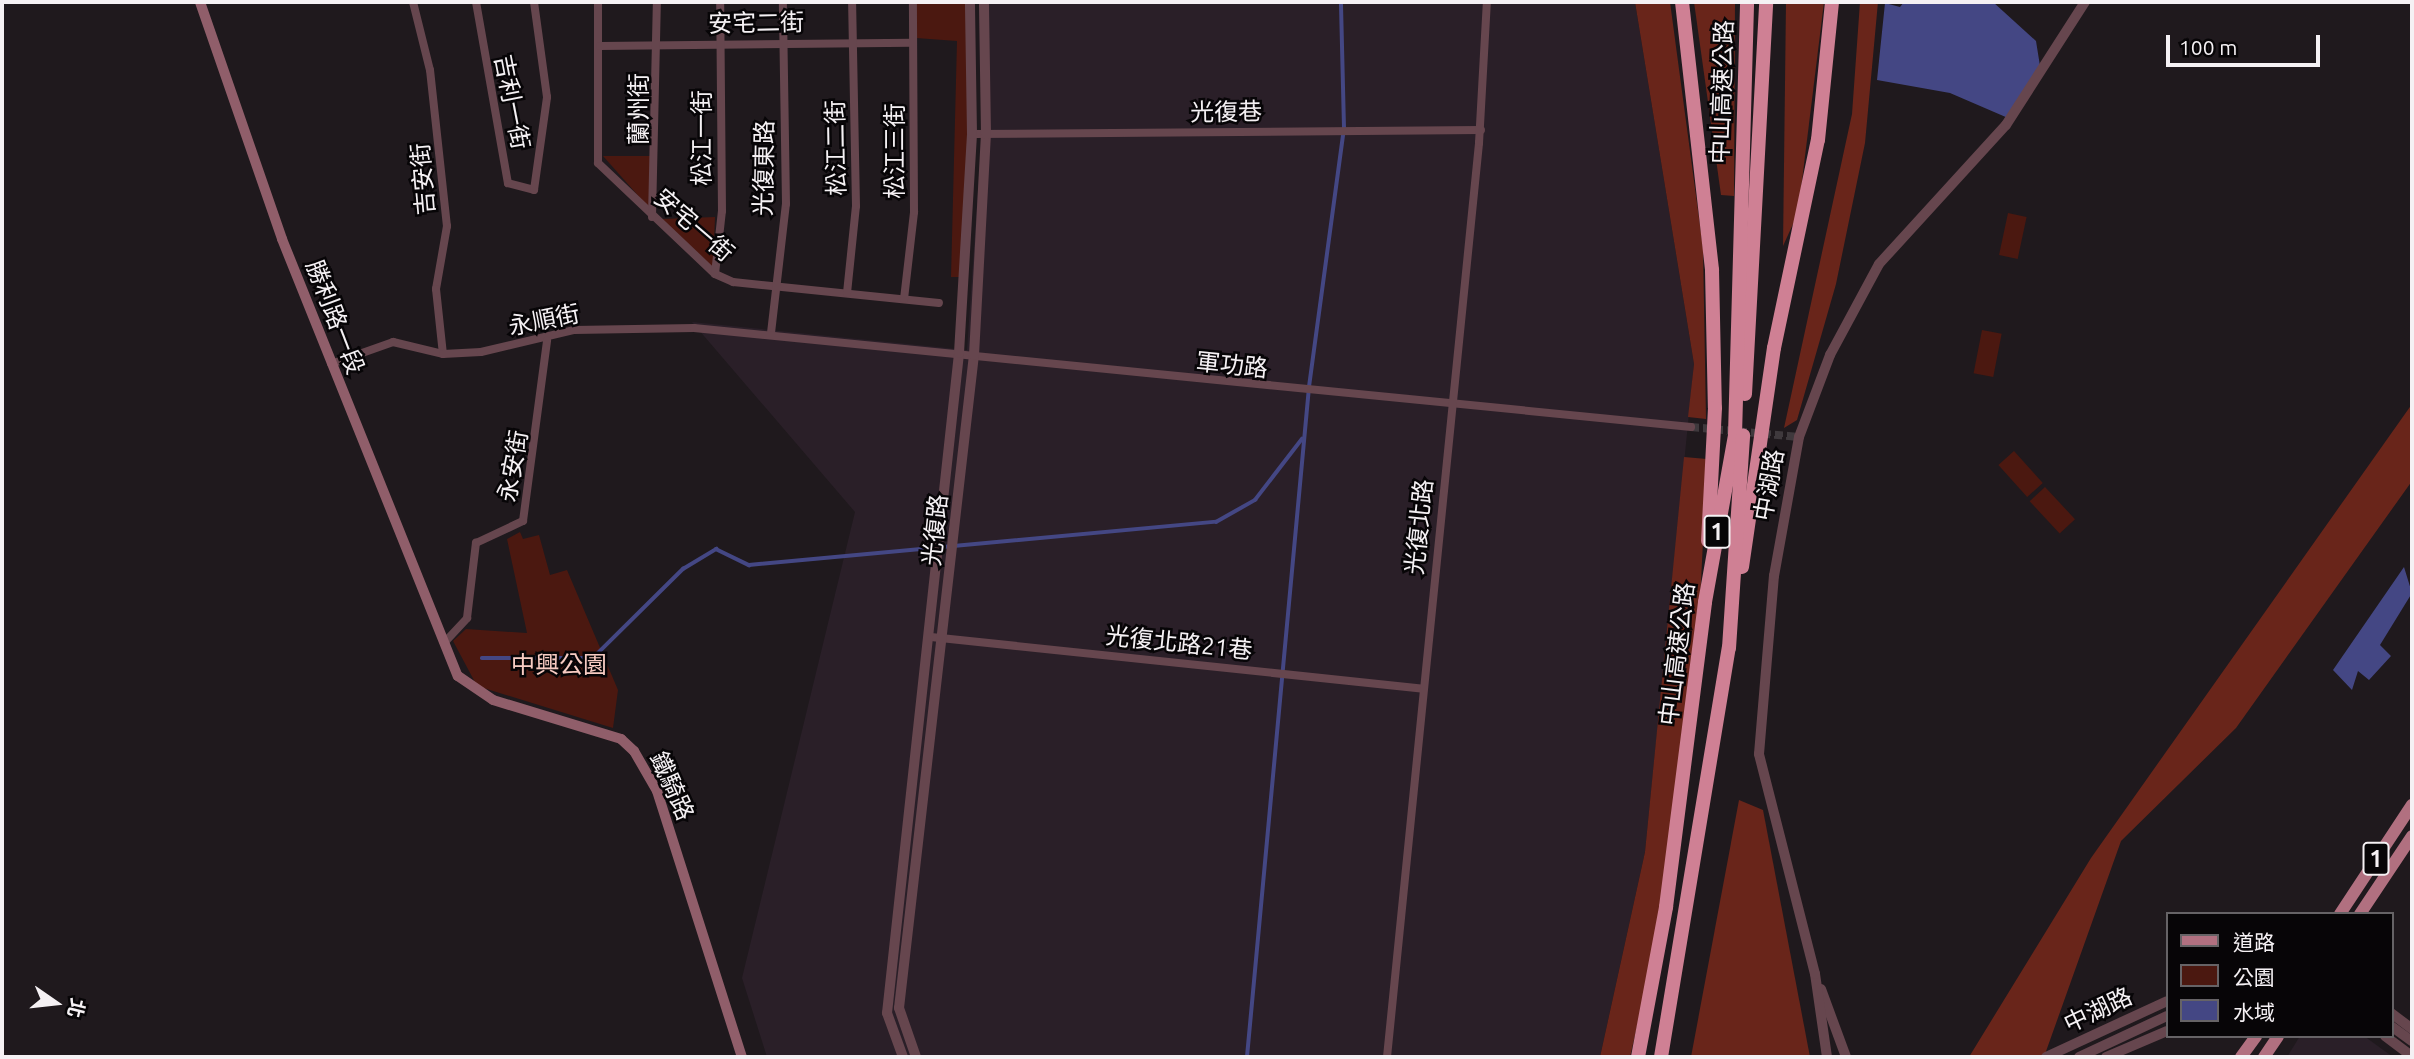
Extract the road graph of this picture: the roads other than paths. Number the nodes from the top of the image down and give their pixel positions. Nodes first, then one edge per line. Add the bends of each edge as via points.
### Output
1 (200, 2) edge
2 (413, 2) edge
3 (476, 2) edge
4 (534, 2) edge
5 (598, 2) edge
6 (657, 2) edge
7 (720, 2) edge
8 (783, 2) edge
9 (852, 2) edge
10 (913, 2) edge
11 (970, 2) edge
12 (984, 2) edge
13 (1487, 2) edge
14 (1682, 2) edge
15 (1747, 2) edge
16 (1766, 2) edge
17 (1832, 2) edge
18 (2085, 2) edge
19 (721, 42) junction
20 (783, 42) junction
21 (853, 42) junction
22 (912, 43) junction
23 (658, 45) junction
24 (600, 46) junction
25 (1481, 130) junction
26 (972, 134) junction
27 (986, 134) junction
28 (652, 217) junction
29 (716, 274) junction
30 (776, 286) junction
31 (847, 293) junction
32 (904, 299) junction
33 (939, 303) dead end
34 (771, 333) junction
35 (547, 341) junction
36 (959, 353) junction
37 (443, 354) junction
38 (974, 355) junction
39 (331, 364) junction
40 (1453, 403) junction
41 (1691, 427) tunnel mouth
42 (1705, 602) junction
43 (931, 637) junction
44 (945, 639) junction
45 (444, 643) junction
46 (1729, 648) junction
47 (1423, 689) junction
48 (2412, 805) edge
49 (2412, 836) edge
50 (2341, 912) edge
51 (2361, 912) edge
52 (1815, 974) junction
53 (2166, 1001) edge
54 (2393, 1015) edge
55 (2166, 1016) edge
56 (2393, 1027) edge
57 (2412, 1029) edge
58 (2166, 1031) edge
59 (2255, 1038) edge
60 (2277, 1038) edge
61 (2388, 1038) edge
62 (2412, 1041) edge
63 (2412, 1056) edge
64 (742, 1057) edge
65 (903, 1057) edge
66 (915, 1057) edge
67 (1387, 1057) edge
68 (1638, 1057) edge
69 (1661, 1057) edge
70 (1828, 1057) edge
71 (1846, 1057) edge
72 (2046, 1057) edge
73 (2079, 1057) edge
74 (2106, 1057) edge
75 (2241, 1057) edge
76 (2264, 1057) edge

1 - 39 main road, 勝利路一段
2 - 37 street, 吉安街 via 430,70 447,226 436,289
3 - 4 street, 吉利一街 via 508,183 534,190 547,97
5 - 24 street, 安宅一街
6 - 23 street, 蘭州街
7 - 19 street, 松江一街
8 - 20 street, 光復東路
9 - 21 street, 松江二街
10 - 22 street, 松江三街
11 - 26 street, 光復路
12 - 27 street, 光復路
13 - 25 street, 光復北路
14 - 42 highway via 1712,270 1715,408
15 - 42 highway, 中山高速公路 / 1 via 1735,435
16 - 46 highway, 中山高速公路 / 1
17 - 46 highway via 1818,140 1773,348
18 - 52 street, 中湖路 via 2006,125 1879,264 1830,355 1799,438 1774,576 1759,754
19 - 20 street, 安宅二街
19 - 23 street, 安宅二街
19 - 29 street, 松江一街
20 - 21 street, 安宅二街
20 - 30 street, 光復東路 via 786,204
21 - 22 street, 安宅二街
21 - 31 street, 松江二街 via 856,206
22 - 32 street, 松江三街 via 915,212
23 - 24 street, 安宅二街
23 - 28 street, 蘭州街
24 - 28 street, 安宅一街 via 598,163
25 - 27 street, 光復巷
25 - 40 street, 光復北路
26 - 27 street, 光復巷
26 - 36 street, 光復路
27 - 38 street, 光復路
28 - 29 street, 安宅一街
29 - 30 street, 安宅一街
30 - 31 street, 安宅一街
30 - 34 street, 光復東路
31 - 32 street, 安宅一街
32 - 33 street, 安宅一街
34 - 35 street, 永順街 via 611,327 574,330
34 - 36 street, 軍功路
35 - 37 street, 永順街
35 - 45 street, 永安街 via 523,521 476,543 467,618
36 - 38 street, 軍功路
36 - 43 street, 光復路
37 - 39 street, 永順街 via 393,342
38 - 40 street, 軍功路
38 - 44 street, 光復路
39 - 45 main road, 勝利路一段
40 - 41 street, 軍功路
40 - 47 street, 光復北路
42 - 68 highway, 中山高速公路 / 1 via 1668,893
43 - 44 street, 光復北路21巷
43 - 65 street, 光復路 via 887,1013
44 - 47 street, 光復北路21巷
44 - 66 street, 光復路 via 899,1008
45 - 64 main road, 鐵騎路 via 471,691 621,738 634,751 657,791
46 - 69 highway, 中山高速公路 / 1
47 - 67 street, 光復北路
48 - 50 main road, 1
49 - 51 main road, 1
52 - 70 street, 中湖路
52 - 71 street
53 - 72 street, 中湖路
54 - 57 street
55 - 73 street
56 - 62 street
58 - 74 street, 中湖路
59 - 75 main road
60 - 76 main road
61 - 63 street

